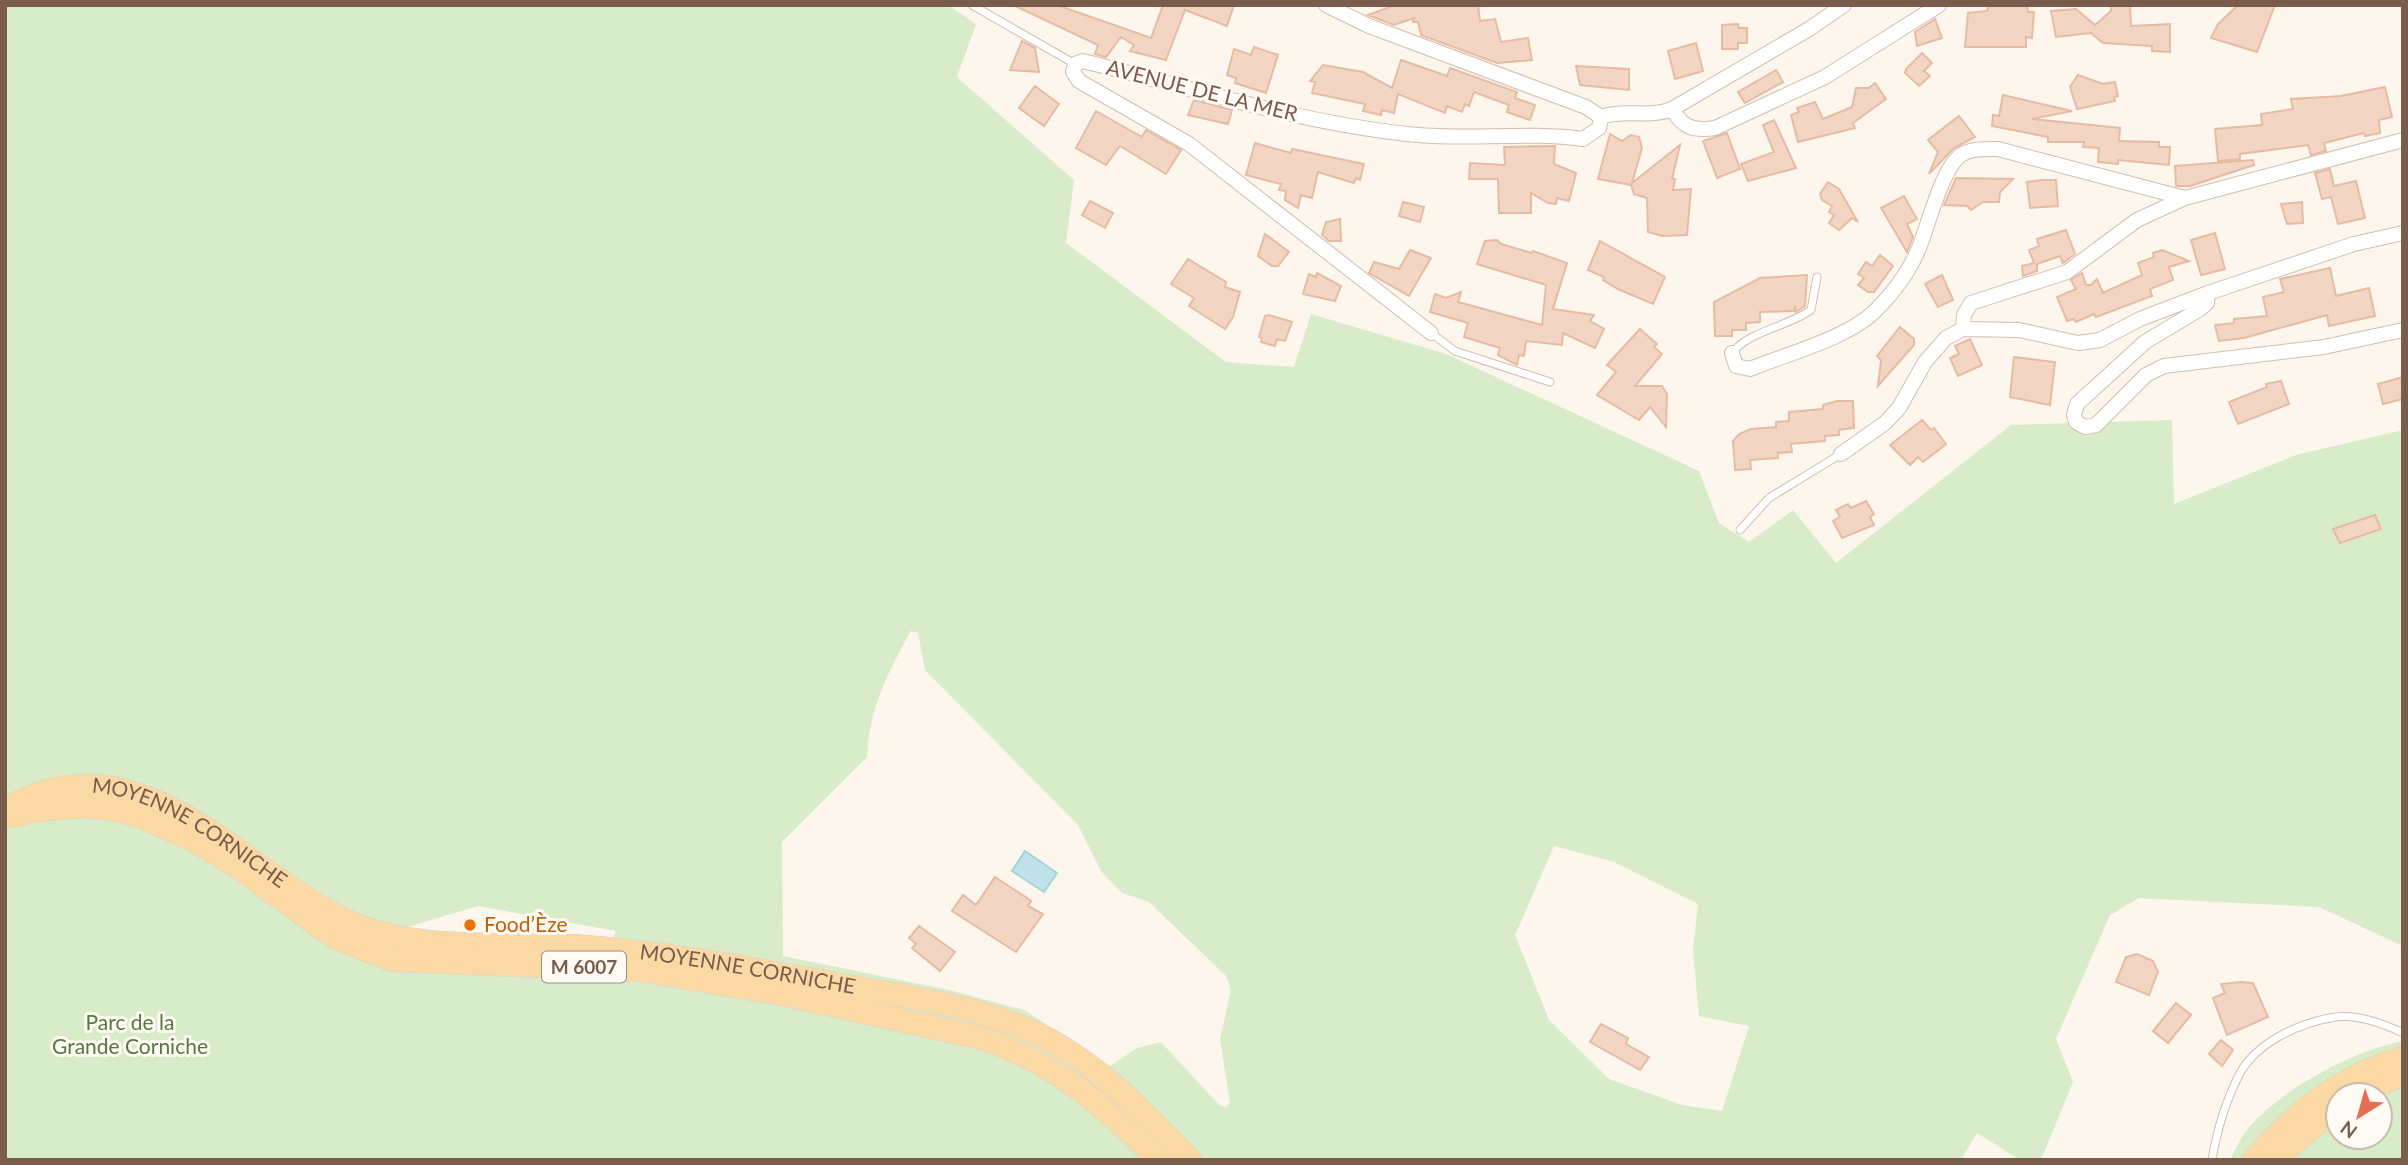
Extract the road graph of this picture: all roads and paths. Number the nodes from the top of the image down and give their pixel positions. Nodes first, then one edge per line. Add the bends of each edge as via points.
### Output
1 (972, 5) edge
2 (1326, 5) edge
3 (1844, 5) edge
4 (1939, 5) edge
5 (1075, 64) junction
6 (1669, 110) junction
7 (1601, 117) junction
8 (2403, 140) edge
9 (2185, 198) junction
10 (2403, 233) edge
11 (1817, 277) dead end
12 (2208, 293) junction
13 (1963, 329) junction
14 (2403, 330) edge
15 (1431, 333) joint
16 (1732, 353) joint
17 (1550, 382) dead end
18 (1841, 454) joint
19 (1740, 530) dead end
20 (5, 810) edge
21 (5, 818) edge
22 (2403, 1032) edge
23 (2403, 1058) edge
24 (2324, 1118) edge
25 (2324, 1134) edge
26 (1158, 1160) edge
27 (1190, 1160) edge
28 (2212, 1160) edge
29 (2254, 1160) edge
30 (2274, 1160) edge
31 (2295, 1160) edge

1 - 5 lane
2 - 7 street via 1369,26 1586,107
3 - 6 street
4 - 6 street via 1825,77 1715,128 1687,128
5 - 7 street, AVENUE DE LA MER via 1083,61 1300,115 1408,135 1545,134 1583,139 1600,128
5 - 15 street, AVENUE DE LA MER via 1073,72 1079,81 1189,144
6 - 7 street via 1618,111
8 - 9 street
9 - 13 street via 2137,220 2067,272 1971,303
9 - 16 street via 1998,149 1960,155 1946,176 1918,251 1875,312 1855,325 1750,369 1736,366
10 - 12 street via 2354,244
11 - 16 lane via 1811,310 1739,344
12 - 13 street via 2100,340 2078,343 2019,330
12 - 14 street via 2207,303 2200,309 2145,342 2077,404 2076,422 2085,427 2096,425 2146,375 2164,366 2324,347
13 - 18 street via 1946,338 1925,362 1885,424
15 - 17 lane, AVENUE DE LA MER via 1455,351
18 - 19 lane via 1769,498
20 - 27 main road, MOYENNE CORNICHE / M 6007 via 32,795 73,785 134,794 184,814 337,915 401,939 642,951 866,990 1002,1020 1052,1041 1090,1064
21 - 26 main road, MOYENNE CORNICHE / M 6007 via 84,806 142,817 235,865 334,937 392,960 640,970 952,1029 1014,1049 1076,1084 1106,1107
22 - 28 lane via 2384,1024 2331,1017 2285,1033 2264,1047 2241,1071 2217,1128
23 - 29 main road via 2335,1085 2273,1136
24 - 30 main road
25 - 31 main road

